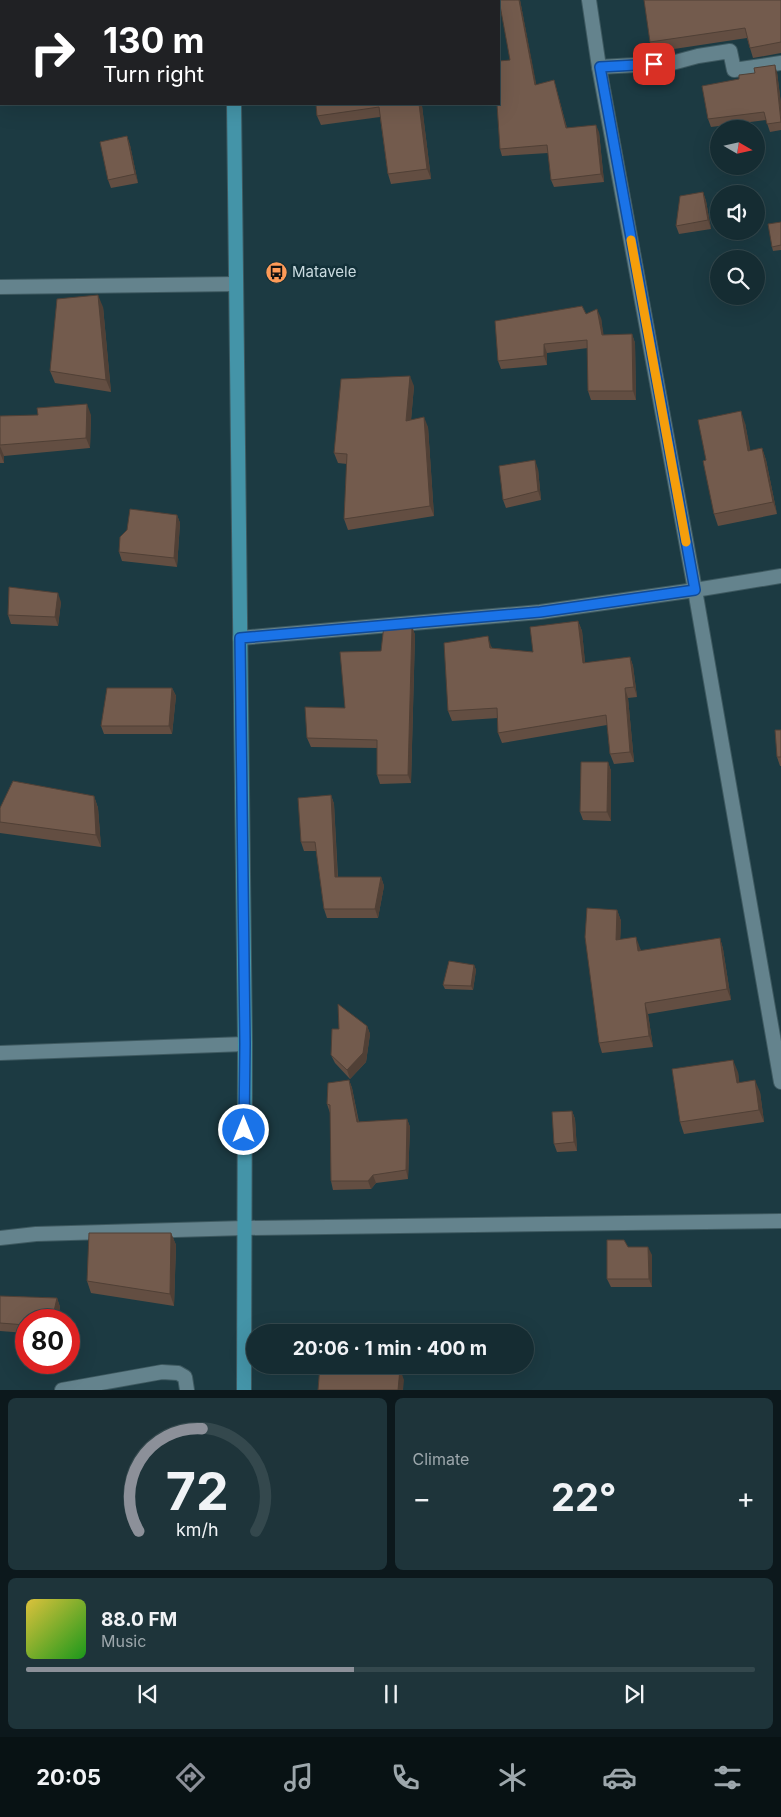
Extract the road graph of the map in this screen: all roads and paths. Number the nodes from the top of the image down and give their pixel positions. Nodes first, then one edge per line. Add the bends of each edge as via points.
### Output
1 (589, 0) edge
2 (781, 63) edge
3 (600, 67) junction
4 (234, 105) edge
5 (236, 284) junction
6 (0, 287) edge
7 (781, 576) edge
8 (695, 590) junction
9 (240, 638) junction
10 (245, 1044) junction
11 (0, 1054) edge
12 (781, 1082) edge
13 (781, 1221) edge
14 (245, 1228) junction
15 (0, 1238) edge
16 (62, 1390) edge
17 (187, 1390) edge
18 (244, 1390) edge

1 - 3 street
2 - 3 street via 734,70 730,51 672,63
3 - 8 street
4 - 5 highway
5 - 6 street
5 - 9 highway
7 - 8 street
8 - 9 street via 540,612
8 - 12 street
9 - 10 highway
10 - 11 street
10 - 14 highway
13 - 14 street
14 - 15 street via 36,1234
14 - 18 highway
16 - 17 street via 162,1372 185,1377

